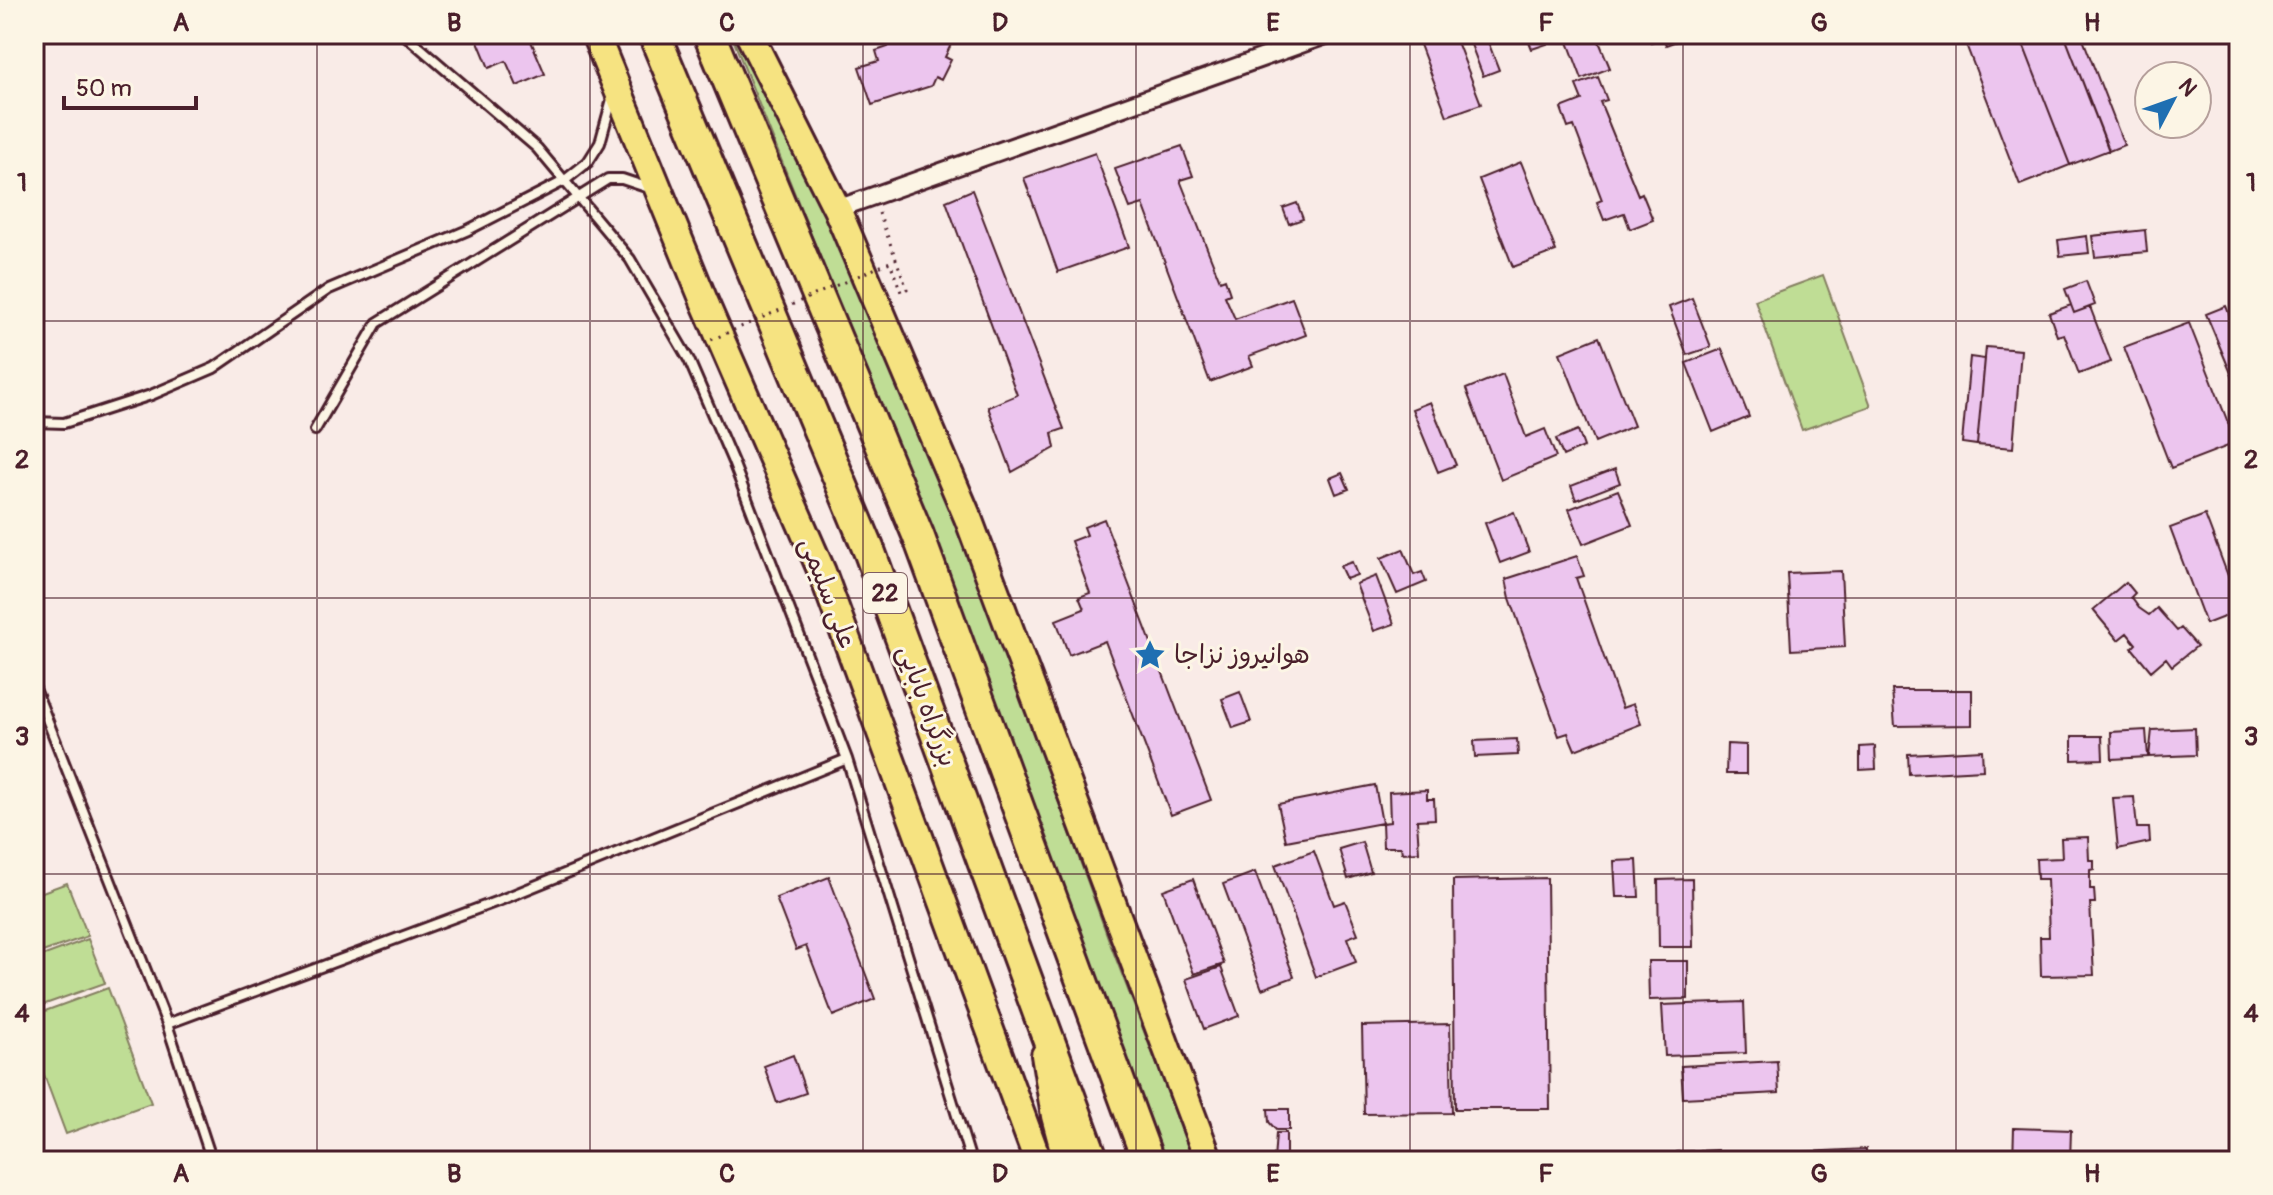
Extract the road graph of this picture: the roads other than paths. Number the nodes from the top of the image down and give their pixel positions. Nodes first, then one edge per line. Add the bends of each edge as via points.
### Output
1 (36, 34) edge
2 (404, 34) edge
3 (595, 34) edge
4 (654, 34) edge
5 (709, 34) edge
6 (749, 34) edge
7 (767, 34) edge
8 (1329, 34) edge
9 (34, 41) edge
10 (615, 83) junction
11 (564, 181) junction
12 (660, 193) junction
13 (577, 197) junction
14 (837, 209) junction
15 (34, 422) edge
16 (315, 430) dead end
17 (34, 686) edge
18 (847, 759) junction
19 (1037, 1004) junction
20 (167, 1024) junction
21 (212, 1161) edge
22 (971, 1161) edge
23 (1038, 1161) edge
24 (1067, 1161) edge
25 (1093, 1161) edge
26 (1148, 1161) edge
27 (1209, 1161) edge

1 - 9 lane
2 - 11 lane via 537,148
3 - 10 main road, علی سلیمی
4 - 19 highway, بزرگراه بابایی / 22 via 870,553
5 - 26 highway, بزرگراه بابایی / 22 via 918,535
6 - 14 main road
7 - 14 main road
8 - 14 street
10 - 11 lane via 600,143 588,162
10 - 12 main road, علی سلیمی
11 - 13 lane
11 - 15 lane via 468,230 329,289 214,368 64,423
12 - 13 lane via 608,179
12 - 23 main road, علی سلیمی via 822,572
13 - 16 lane via 377,323
13 - 18 lane via 630,259 689,360
14 - 27 main road via 968,518
17 - 20 lane
18 - 20 lane via 498,901
18 - 22 lane
19 - 24 main road
19 - 25 highway, بزرگراه بابایی / 22
20 - 21 lane

